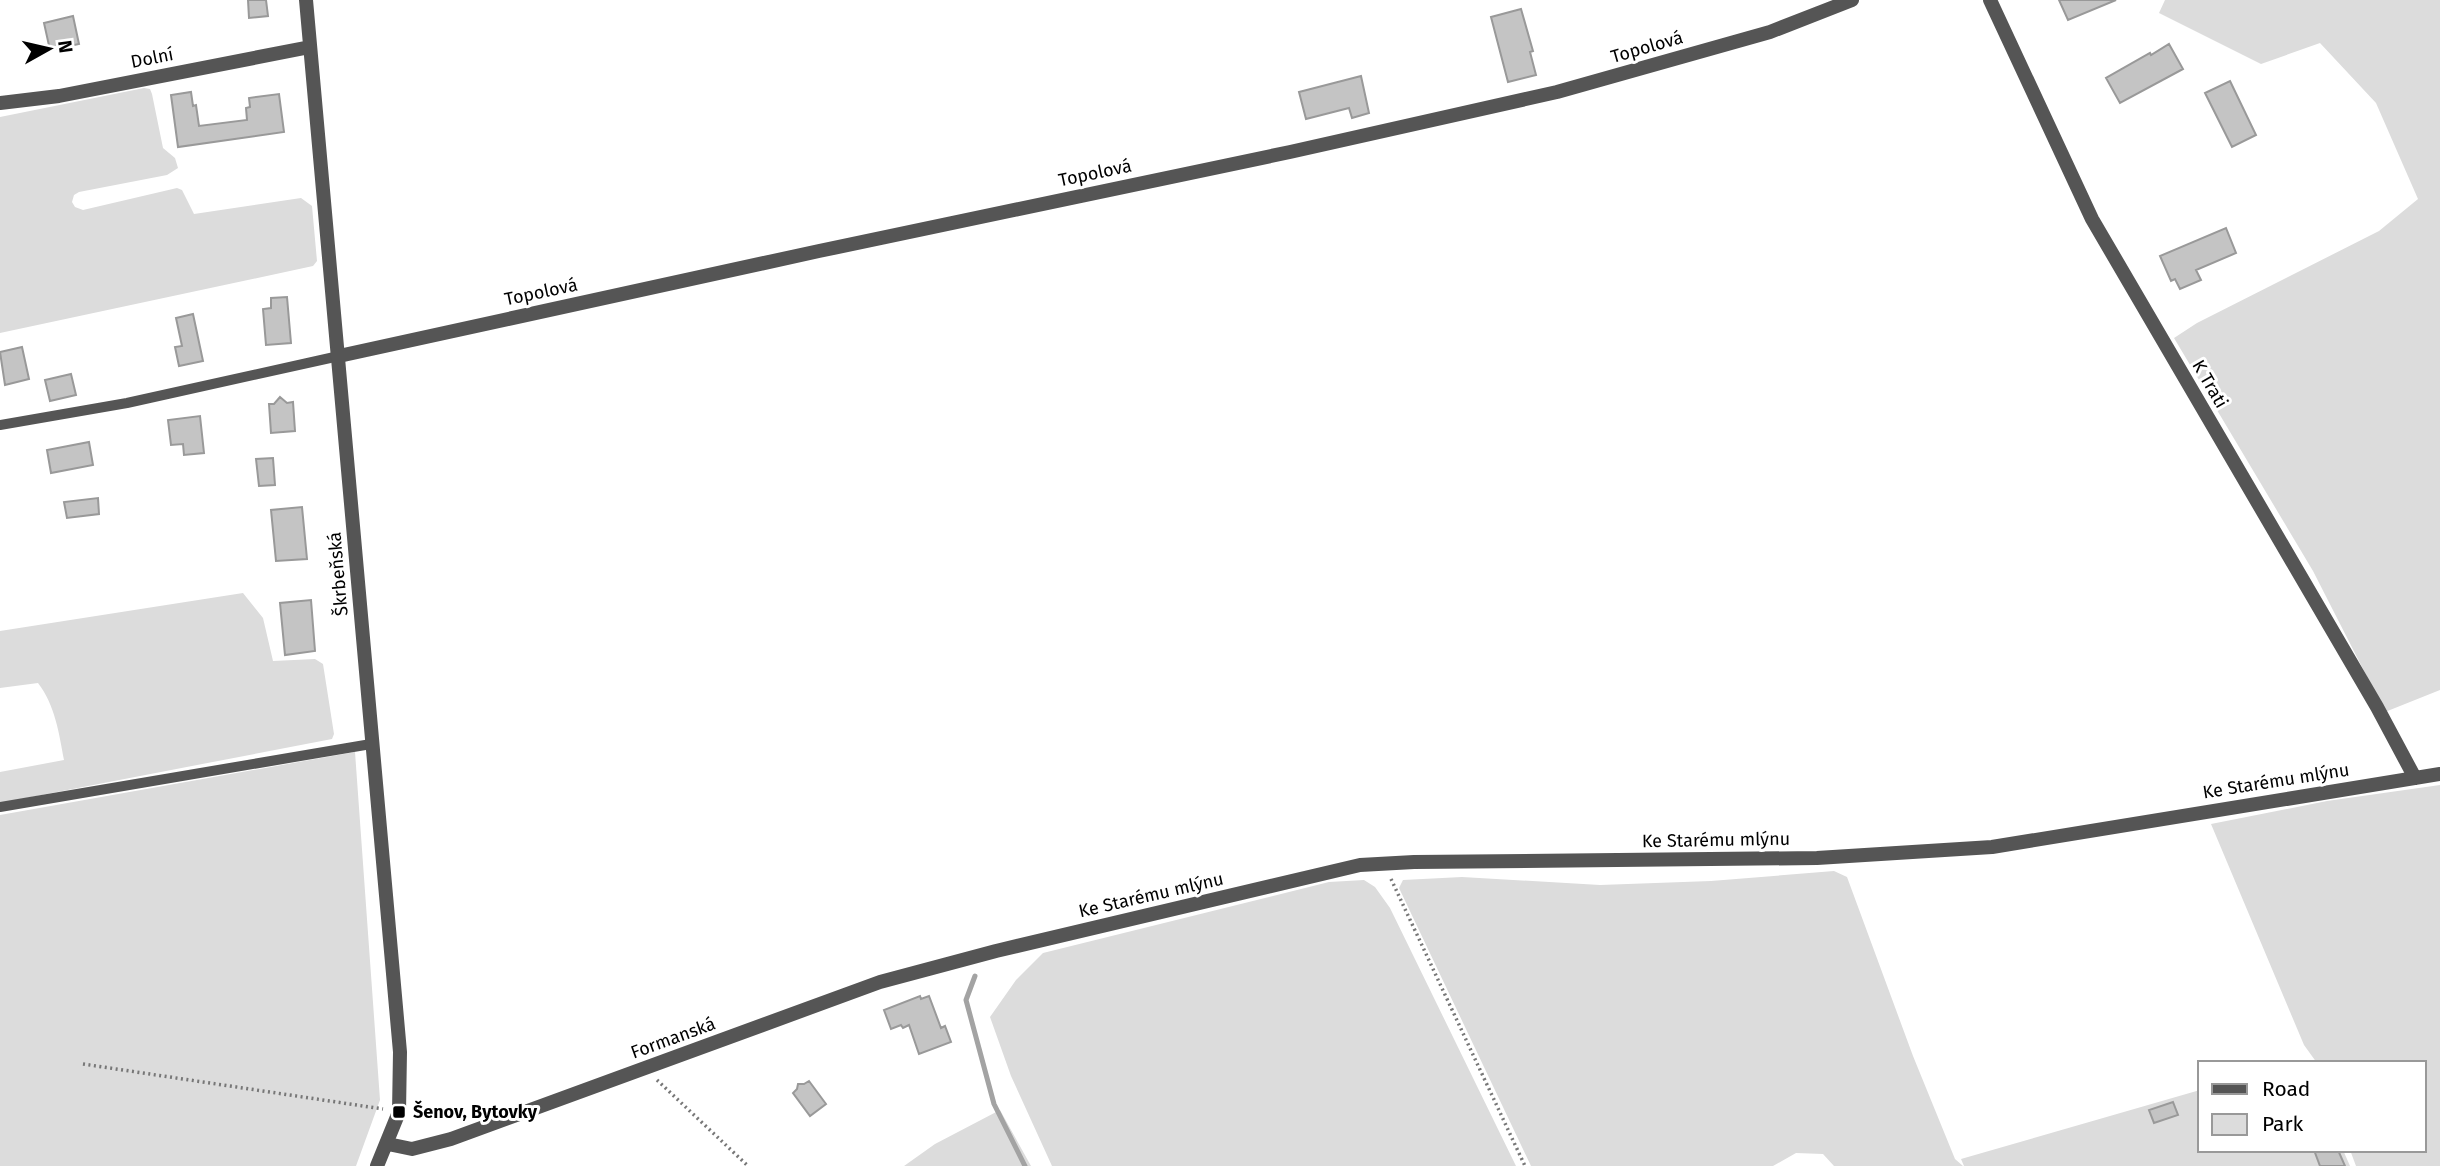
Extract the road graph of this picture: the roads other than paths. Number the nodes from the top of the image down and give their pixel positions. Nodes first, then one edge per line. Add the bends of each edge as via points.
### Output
1 (306, 0) edge
2 (1852, 0) edge
3 (1990, 0) edge
4 (310, 47) junction
5 (0, 103) edge
6 (339, 356) junction
7 (0, 425) edge
8 (372, 744) junction
9 (2440, 774) edge
10 (2415, 778) junction
11 (0, 807) edge
12 (996, 951) joint
13 (388, 1144) junction
14 (377, 1166) edge

1 - 4 street, Škrbeňská
2 - 6 street, Topolová via 1770,32 1557,92
3 - 10 street, K Trati via 2092,219
4 - 5 street, Dolní via 59,96
4 - 6 street, Škrbeňská
6 - 7 lane via 127,403
6 - 8 street, Škrbeňská
8 - 11 lane
8 - 13 street, Škrbeňská via 400,1052 399,1112
9 - 10 street, Ke Starému mlýnu
10 - 12 street, Ke Starému mlýnu via 1992,848 1817,858 1360,865
12 - 13 street, Formanská via 880,982 451,1139 412,1149
13 - 14 street

